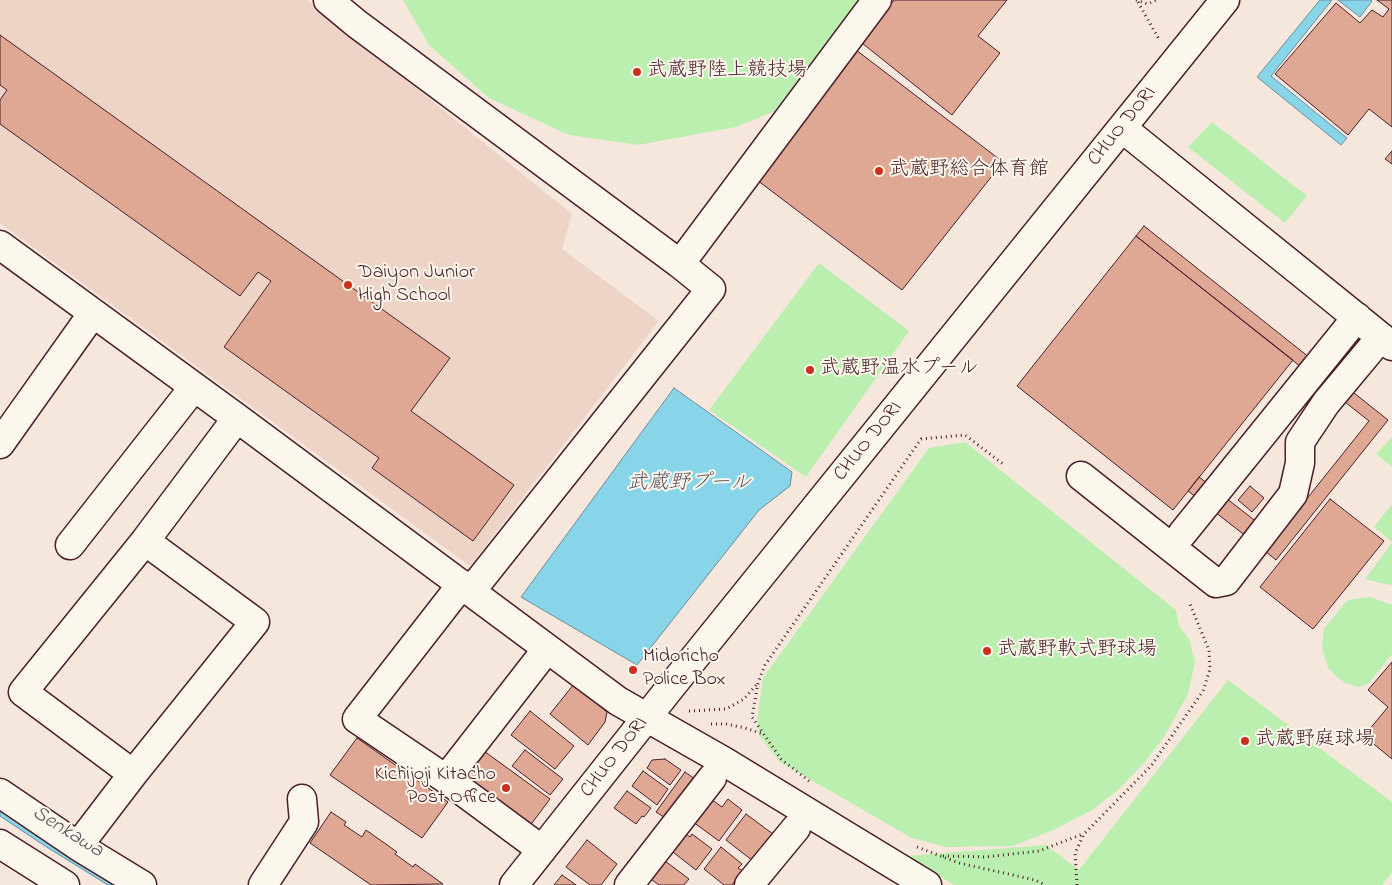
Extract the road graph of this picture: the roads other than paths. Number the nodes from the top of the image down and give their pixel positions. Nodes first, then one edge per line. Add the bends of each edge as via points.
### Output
1 (328, 0) edge
2 (877, 0) edge
3 (1225, 0) edge
4 (1122, 128) junction
5 (0, 245) edge
6 (680, 264) junction
7 (93, 313) junction
8 (1357, 317) junction
9 (1386, 341) edge
10 (194, 387) junction
11 (237, 418) junction
12 (0, 444) edge
13 (1081, 476) dead end
14 (1182, 534) dead end
15 (145, 541) junction
16 (70, 544) dead end
17 (467, 588) junction
18 (547, 649) junction
19 (647, 718) junction
20 (133, 774) junction
21 (712, 778) dead end
22 (446, 779) junction
23 (0, 793) edge
24 (302, 798) dead end
25 (796, 828) dead end
26 (78, 846) junction
27 (542, 850) junction
28 (2, 852) edge
29 (910, 881) edge
30 (65, 885) edge
31 (142, 885) edge
32 (263, 885) edge
33 (514, 885) edge
34 (629, 885) edge
35 (749, 885) edge

1 - 6 street
2 - 6 street
3 - 4 street, CHUO DORI
4 - 8 street
4 - 19 street, CHUO DORI
5 - 7 street
6 - 17 street via 711,289
7 - 10 street
7 - 12 street
8 - 9 street
8 - 14 street
9 - 13 street via 1326,403 1300,442 1300,463 1293,494 1226,581 1216,583
10 - 11 street
10 - 16 street
11 - 15 street
11 - 17 street
15 - 20 street via 23,692
15 - 20 street via 255,622
17 - 18 street
17 - 22 street via 357,719
18 - 19 street
18 - 22 street
19 - 27 street, CHUO DORI
19 - 29 street via 724,762
20 - 26 street
21 - 34 street
22 - 27 street
23 - 26 street
24 - 32 street via 304,822
25 - 35 street
26 - 31 street
27 - 33 street, CHUO DORI
28 - 30 street

